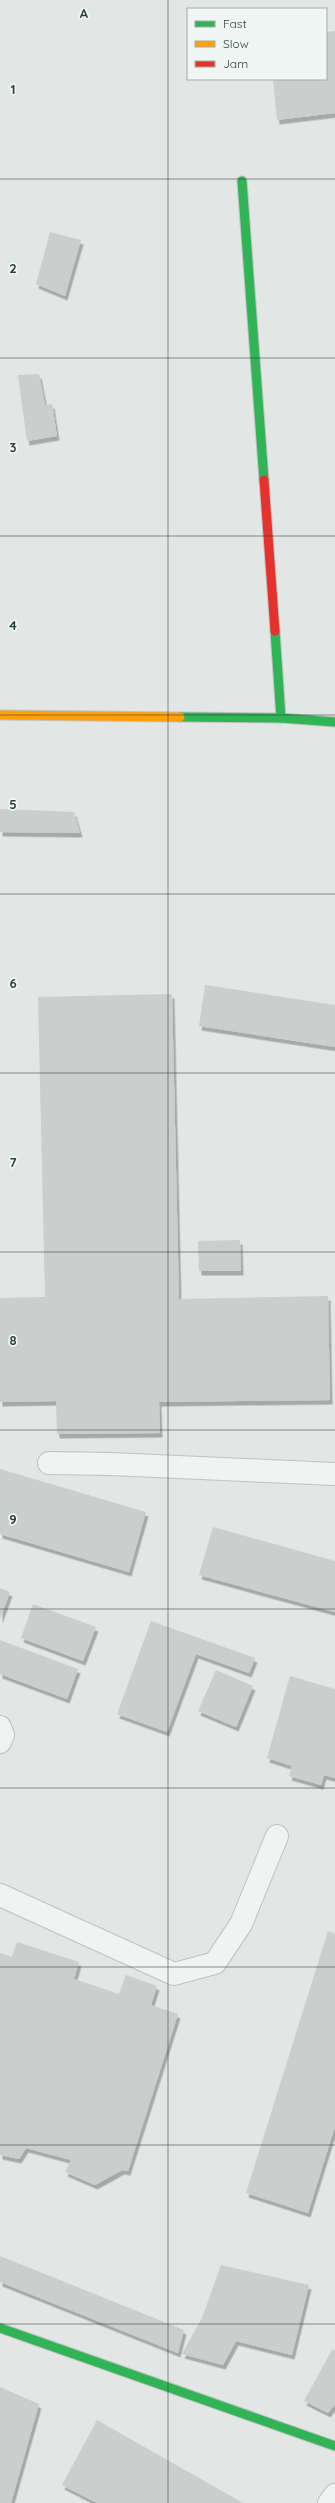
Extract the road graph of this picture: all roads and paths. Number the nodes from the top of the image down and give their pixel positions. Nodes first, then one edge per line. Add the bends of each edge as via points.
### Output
1 (242, 181) dead end
2 (0, 715) edge
3 (281, 718) junction
4 (335, 722) edge
5 (49, 1463) dead end
6 (335, 1474) edge
7 (0, 1727) edge
8 (0, 1742) edge
9 (277, 1836) dead end
10 (0, 1895) edge
11 (0, 2328) edge
12 (335, 2446) edge
13 (335, 2495) edge
14 (329, 2503) edge

1 - 3 street
2 - 3 street
3 - 4 street
5 - 6 street
7 - 8 street via 3,1735
9 - 10 street via 241,1924 215,1963 174,1974
11 - 12 street
13 - 14 street

